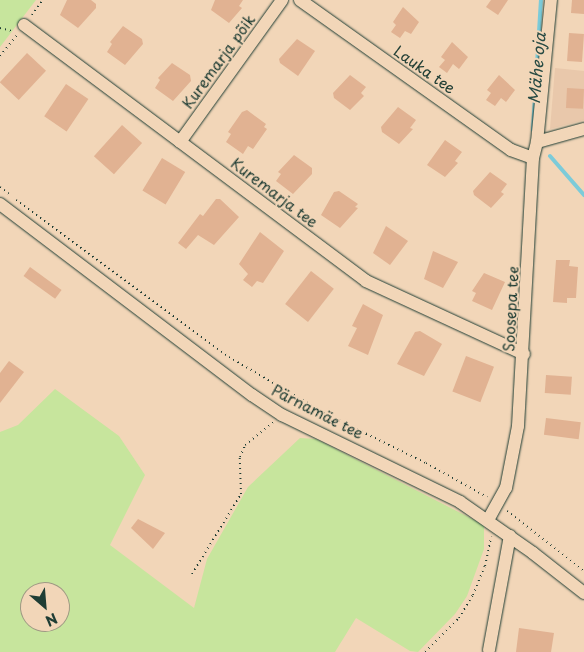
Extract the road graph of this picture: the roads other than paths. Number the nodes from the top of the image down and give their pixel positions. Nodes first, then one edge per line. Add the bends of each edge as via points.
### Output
1 (282, 0) edge
2 (300, 0) edge
3 (552, 0) edge
4 (22, 28) road end
5 (584, 129) edge
6 (180, 142) junction
7 (537, 142) junction
8 (533, 158) junction
9 (0, 204) edge
10 (524, 354) junction
11 (493, 523) junction
12 (510, 536) junction
13 (584, 593) edge
14 (489, 650) dead end

1 - 6 street, Kuremarja põik
2 - 8 street, Lauka tee via 511,150
3 - 7 street, Soosepa tee
4 - 6 street, Kuremarja tee
5 - 7 street
6 - 10 street, Kuremarja tee via 366,282
7 - 8 street, Soosepa tee
8 - 10 street, Soosepa tee
9 - 11 street, Pärnamäe tee via 219,372 282,415 422,482
10 - 11 street, Soosepa tee via 512,470
11 - 12 street, Pärnamäe tee
12 - 13 street, Pärnamäe tee
12 - 14 street

